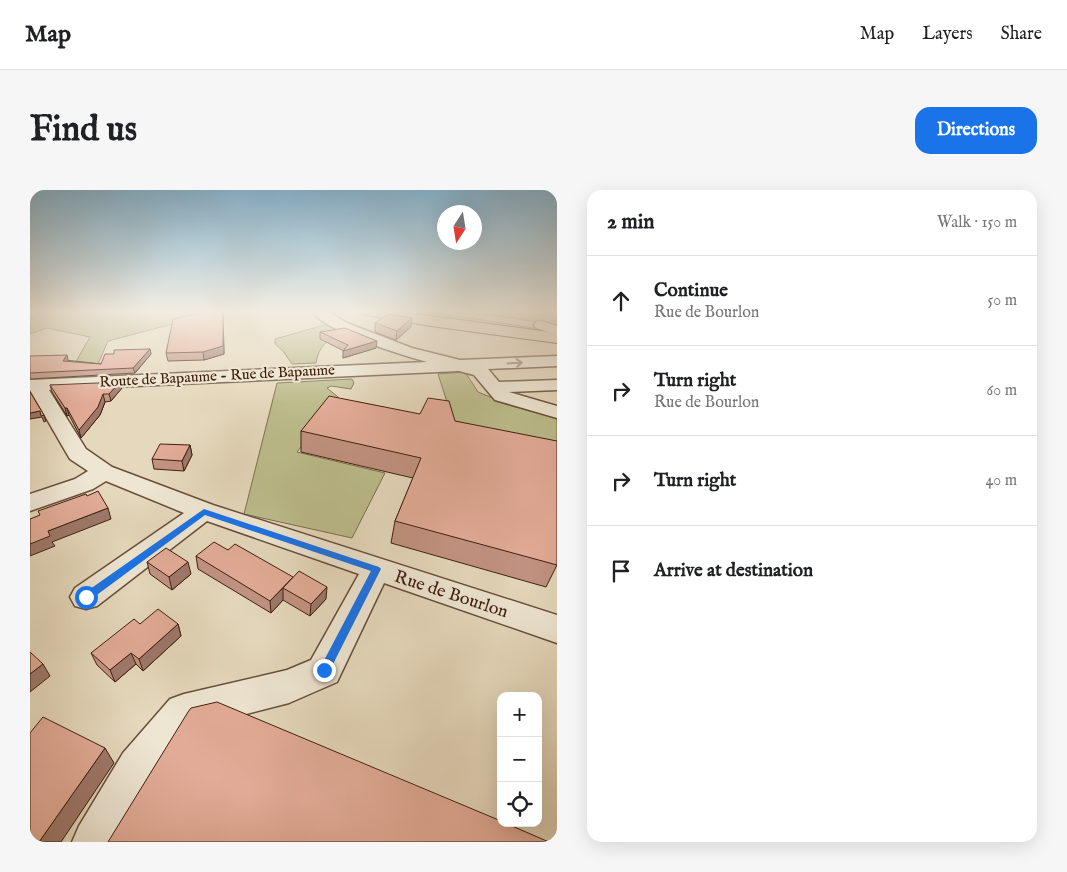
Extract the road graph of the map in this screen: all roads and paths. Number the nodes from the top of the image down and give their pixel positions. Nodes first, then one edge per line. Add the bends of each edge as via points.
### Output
1 (381, 341) edge
2 (406, 351) junction
3 (557, 360) edge
4 (458, 366) junction
5 (396, 369) junction
6 (34, 385) edge
7 (557, 385) edge
8 (493, 388) junction
9 (557, 412) edge
10 (104, 472) junction
11 (30, 502) edge
12 (204, 512) junction
13 (376, 569) junction
14 (86, 597) dead end
15 (557, 629) edge
16 (95, 842) edge

1 - 2 street
2 - 4 street
2 - 5 street via 408,360
4 -> 3 street, Route de Bapaume - Rue de Bapaume
4 - 5 street, Route de Bapaume - Rue de Bapaume
4 - 8 street via 480,371
5 - 6 street, Route de Bapaume - Rue de Bapaume
6 - 10 street, Rue de Bourlon via 78,454
7 - 8 street
8 - 9 street via 502,396
10 - 11 street via 84,484
10 - 12 street, Rue de Bourlon
12 - 13 street, Rue de Bourlon
12 - 14 street
13 - 15 street, Rue de Bourlon
13 - 16 street via 324,670 289,686 184,712 138,768

